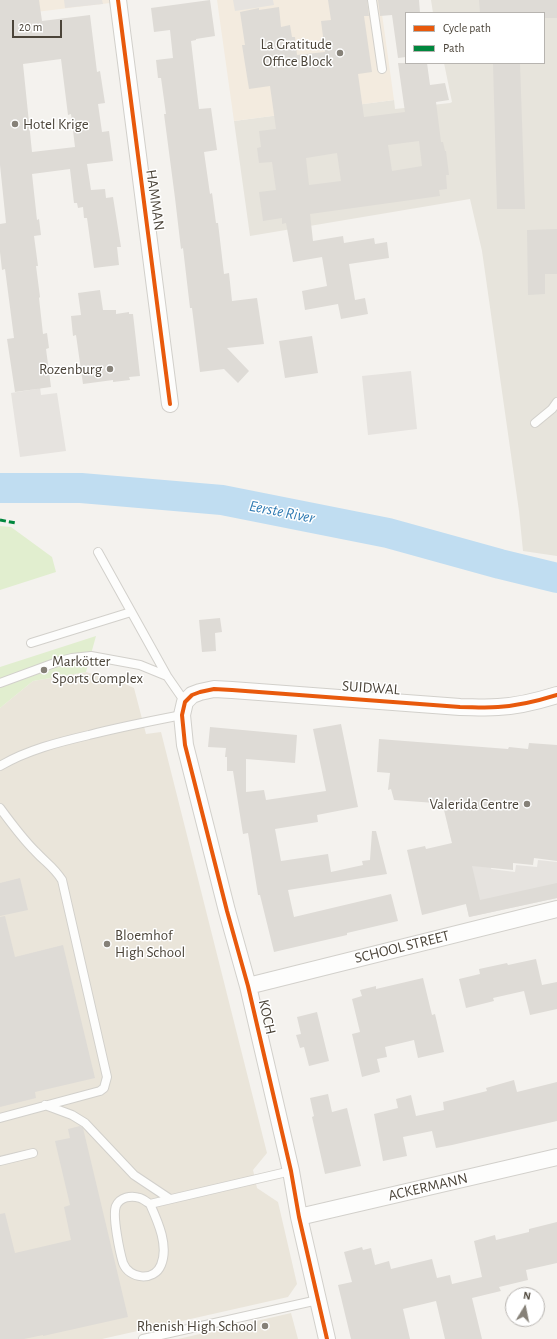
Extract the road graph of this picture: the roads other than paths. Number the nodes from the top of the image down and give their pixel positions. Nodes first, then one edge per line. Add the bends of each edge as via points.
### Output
1 (118, 0) edge
2 (372, 0) edge
3 (382, 69) dead end
4 (557, 402) edge
5 (170, 404) dead end
6 (536, 423) dead end
7 (98, 552) dead end
8 (132, 612) junction
9 (32, 643) dead end
10 (167, 676) junction
11 (0, 683) edge
12 (557, 695) edge
13 (183, 708) junction
14 (0, 766) edge
15 (0, 808) edge
16 (557, 909) edge
17 (248, 986) junction
18 (45, 1105) junction
19 (0, 1118) edge
20 (33, 1153) dead end
21 (557, 1157) edge
22 (0, 1161) edge
23 (291, 1171) junction
24 (170, 1200) junction
25 (150, 1204) junction
26 (299, 1217) junction
27 (318, 1300) junction
28 (143, 1339) edge
29 (327, 1339) edge

1 - 5 street, HAMMAN
2 - 3 lane
4 - 6 lane
7 - 8 lane
8 - 9 lane
8 - 10 lane
10 - 11 lane via 140,665 91,656 60,661
10 - 13 lane
12 - 13 street, SUIDWAL via 518,705 460,707 214,689 192,695
13 - 14 lane via 57,743
13 - 17 street, KOCH via 187,753
15 - 18 lane via 22,838 56,870 62,880 106,1069 106,1082 100,1091
16 - 17 street, SCHOOL STREET
17 - 23 street, KOCH
18 - 19 lane
18 - 24 lane via 85,1123 134,1175
20 - 22 lane
21 - 26 street, ACKERMANN
23 - 24 lane
23 - 26 street, KOCH
24 - 25 lane
25 - 25 lane via 161,1234 164,1255 158,1271 140,1278 124,1265 117,1233 116,1206 121,1199 129,1197 140,1198
26 - 27 street, KOCH
27 - 28 lane
27 - 29 street, KOCH

